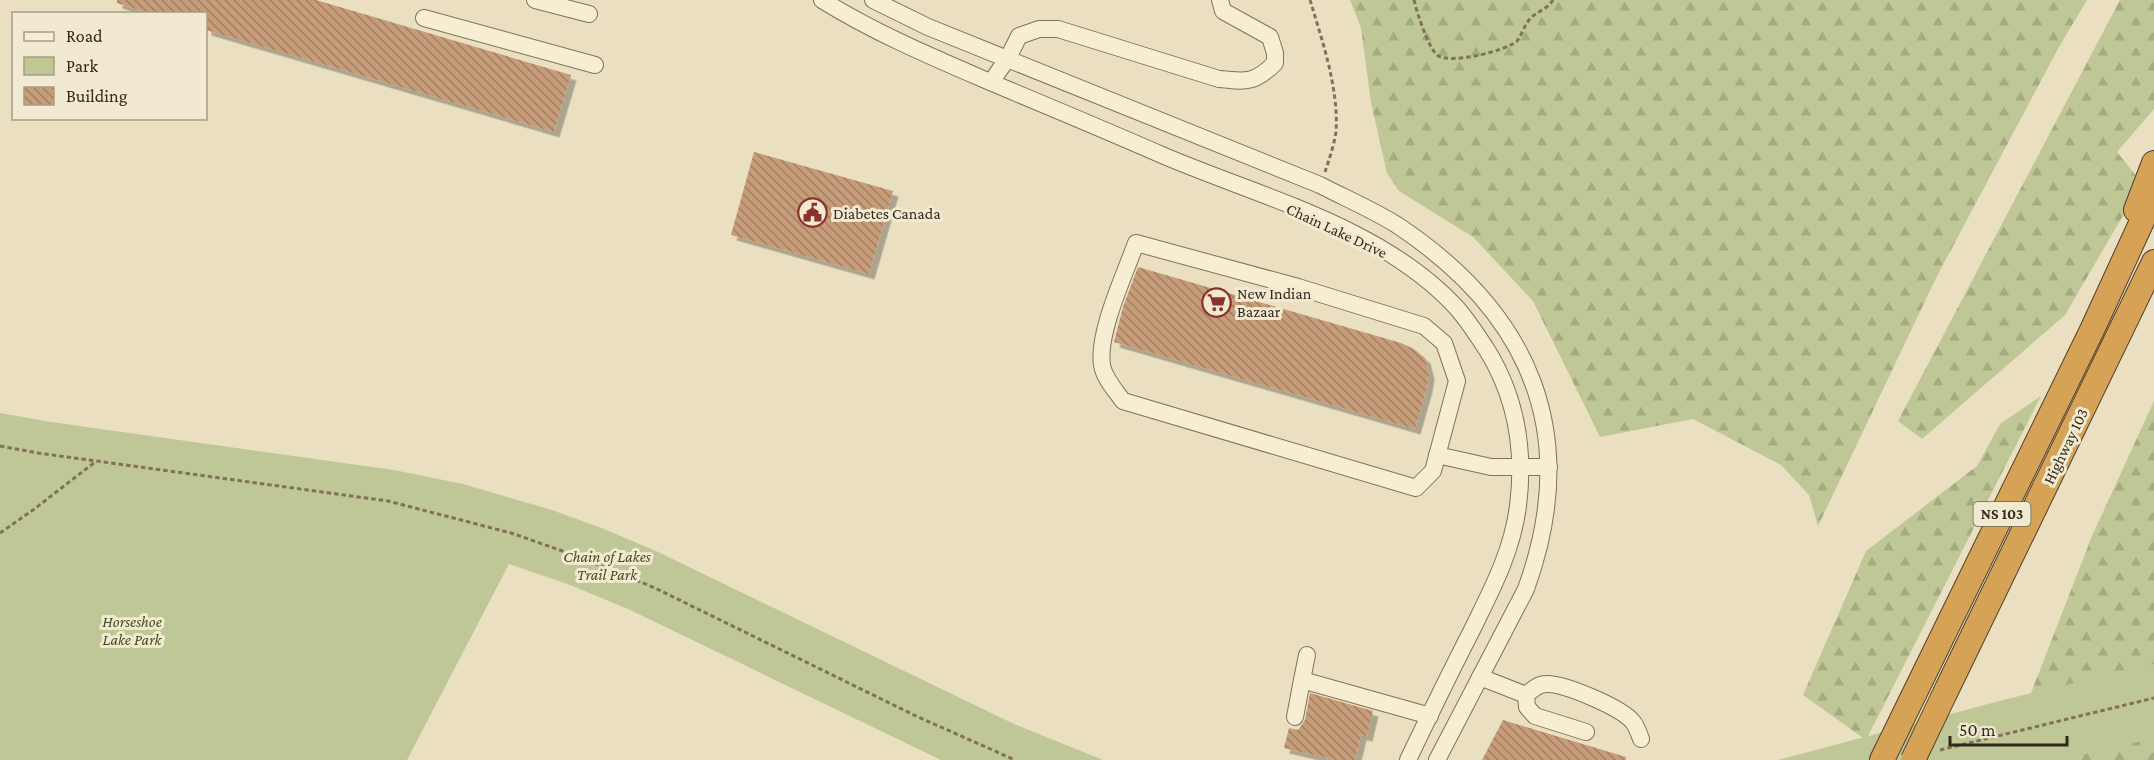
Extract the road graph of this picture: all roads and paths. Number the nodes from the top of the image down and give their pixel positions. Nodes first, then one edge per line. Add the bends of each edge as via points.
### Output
1 (535, 0) edge
2 (822, 0) edge
3 (873, 0) edge
4 (1220, 0) edge
5 (1310, 0) edge
6 (1414, 0) edge
7 (1553, 0) edge
8 (589, 14) dead end
9 (424, 18) dead end
10 (1008, 58) junction
11 (595, 65) dead end
12 (991, 82) junction
13 (2154, 163) edge
14 (1320, 185) junction
15 (2154, 195) edge
16 (2154, 261) edge
17 (2091, 330) junction
18 (0, 446) edge
19 (1437, 455) junction
20 (96, 461) junction
21 (1549, 467) junction
22 (1521, 468) junction
23 (0, 533) edge
24 (1306, 655) dead end
25 (1480, 677) junction
26 (1302, 680) junction
27 (1526, 695) junction
28 (2154, 698) edge
29 (1430, 716) junction
30 (1295, 717) dead end
31 (1586, 732) dead end
32 (1641, 739) dead end
33 (1411, 754) edge
34 (1923, 756) edge
35 (1438, 758) edge
36 (1015, 760) edge
37 (1882, 760) edge

1 - 8 street
2 - 12 street, Chain Lake Drive via 906,46
3 - 10 street, Chain Lake Drive via 928,27
4 - 10 street via 1223,11 1270,37 1275,63 1255,80 1220,79 1058,29 1039,29 1019,36
5 - 14 path via 1325,50 1335,112 1336,132
6 - 7 path via 1419,20 1437,55 1448,60 1482,54 1517,41 1530,19
9 - 11 street
10 - 12 street
10 - 14 street, Chain Lake Drive
12 - 22 street, Chain Lake Drive via 1338,226 1401,261 1455,306 1495,363 1510,396
13 - 17 highway
14 - 21 street, Chain Lake Drive via 1396,225 1462,276 1502,324 1532,376
15 - 17 highway
16 - 34 highway, Highway 103 / NS 103, bridge via 1946,691
17 - 37 highway, Highway 103 / NS 103
18 - 20 path
19 - 19 street via 1433,471 1416,488 1123,401 1107,379 1102,364 1105,328 1136,243 1424,326 1444,343 1457,381
19 - 22 street
20 - 23 path
20 - 36 path via 388,501 511,533 655,588
21 - 22 street
21 - 25 street, Chain Lake Drive via 1544,528 1536,561 1526,589
22 - 29 street, Chain Lake Drive via 1512,538 1500,575
24 - 26 street
25 - 27 street
25 - 35 street, Chain Lake Drive
26 - 29 street
26 - 30 street
27 - 31 street via 1527,707 1535,716
27 - 32 street via 1546,684 1567,688 1618,709 1633,722
28 - 34 path
29 - 33 street, Chain Lake Drive
33 - 35 street

